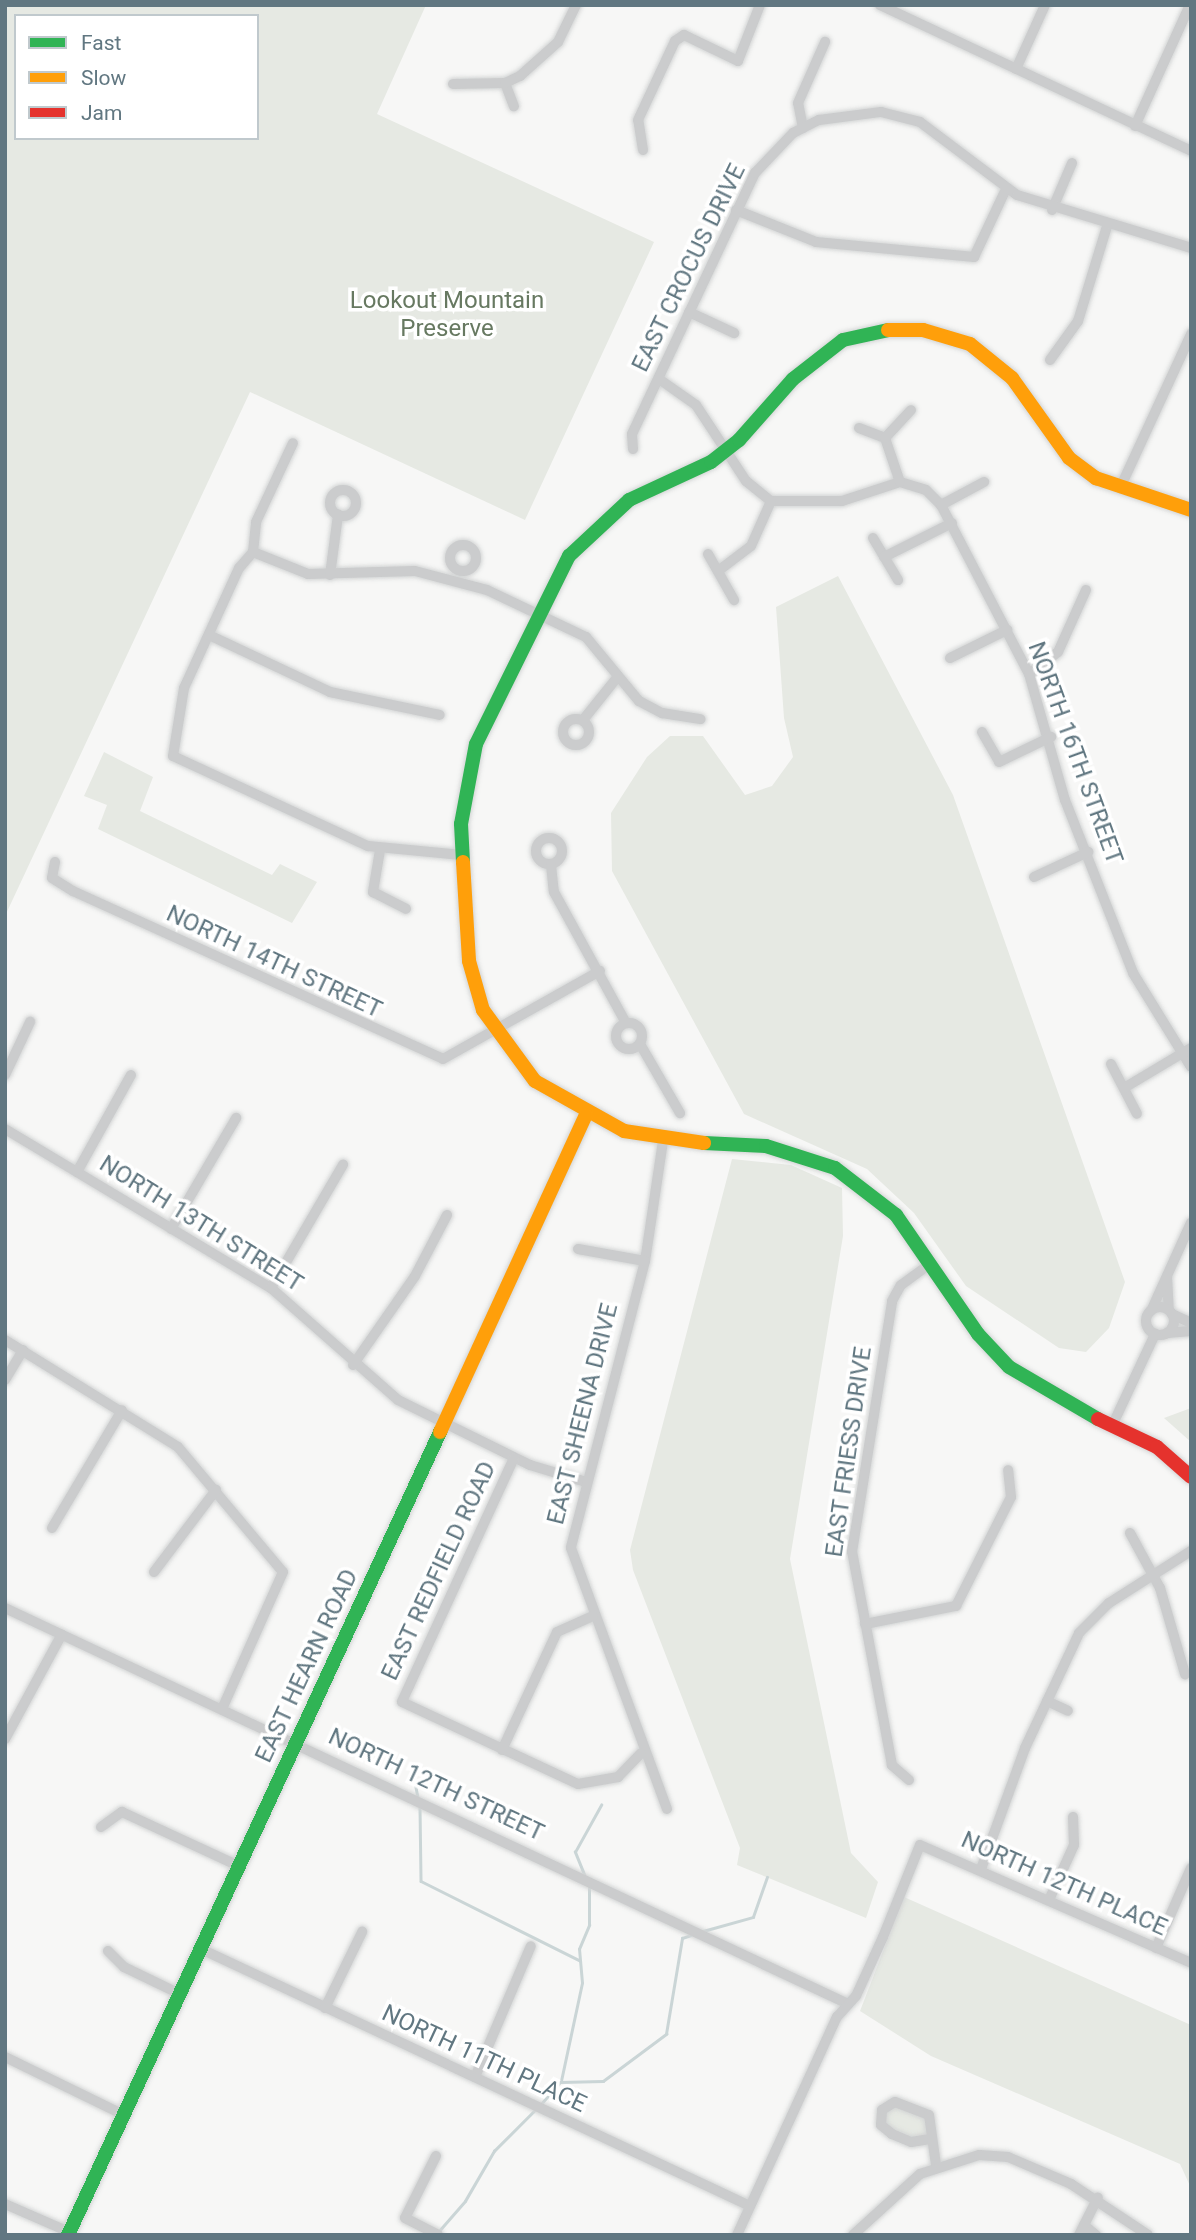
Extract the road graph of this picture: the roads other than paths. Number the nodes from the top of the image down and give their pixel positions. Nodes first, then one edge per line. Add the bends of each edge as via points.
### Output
1 (576, 5) edge
2 (760, 5) edge
3 (880, 5) edge
4 (1045, 5) edge
5 (1190, 5) edge
6 (902, 10) edge
7 (825, 42) dead end
8 (1016, 69) junction
9 (505, 83) junction
10 (453, 84) dead end
11 (514, 106) dead end
12 (1135, 126) junction
13 (803, 128) junction
14 (643, 150) dead end
15 (1191, 151) edge
16 (1072, 163) dead end
17 (1006, 189) junction
18 (736, 210) junction
19 (1052, 210) junction
20 (1108, 223) junction
21 (1191, 248) edge
22 (689, 312) junction
23 (734, 332) dead end
24 (1191, 334) edge
25 (1050, 360) dead end
26 (659, 379) junction
27 (911, 410) dead end
28 (859, 428) dead end
29 (885, 438) junction
30 (293, 443) dead end
31 (633, 449) dead end
32 (727, 450) junction
33 (900, 482) junction
34 (984, 482) dead end
35 (1120, 488) junction
36 (771, 501) junction
37 (941, 505) junction
38 (1191, 510) edge
39 (338, 515) dead end
40 (952, 523) junction
41 (873, 538) dead end
42 (253, 552) junction
43 (708, 554) dead end
44 (884, 557) junction
45 (718, 571) junction
46 (330, 575) junction
47 (898, 580) dead end
48 (1086, 590) dead end
49 (734, 600) dead end
50 (537, 612) junction
51 (1007, 629) junction
52 (209, 635) junction
53 (950, 658) dead end
54 (1029, 674) junction
55 (616, 679) junction
56 (440, 715) dead end
57 (701, 719) dead end
58 (583, 720) dead end
59 (982, 732) dead end
60 (1051, 737) junction
61 (380, 850) junction
62 (1088, 852) junction
63 (462, 855) junction
64 (55, 862) dead end
65 (551, 865) dead end
66 (1034, 877) dead end
67 (406, 909) dead end
68 (600, 971) junction
69 (30, 1022) dead end
70 (626, 1023) junction
71 (496, 1034) junction
72 (640, 1044) junction
73 (1187, 1050) edge
74 (1111, 1064) dead end
75 (1191, 1067) edge
76 (5, 1075) edge
77 (131, 1075) dead end
78 (1124, 1088) junction
79 (680, 1114) dead end
80 (1137, 1114) dead end
81 (586, 1115) junction
82 (236, 1118) dead end
83 (5, 1129) edge
84 (663, 1141) junction
85 (344, 1166) dead end
86 (77, 1172) junction
87 (447, 1215) dead end
88 (1191, 1223) edge
89 (171, 1229) junction
90 (578, 1249) dead end
91 (645, 1261) junction
92 (931, 1263) junction
93 (1167, 1276) junction
94 (271, 1288) junction
95 (1151, 1311) junction
96 (1170, 1312) junction
97 (1191, 1323) edge
98 (1191, 1331) edge
99 (1161, 1333) junction
100 (5, 1340) edge
101 (23, 1350) junction
102 (353, 1365) junction
103 (5, 1380) edge
104 (122, 1410) junction
105 (443, 1423) junction
106 (1112, 1426) junction
107 (514, 1458) junction
108 (1008, 1470) dead end
109 (1191, 1477) edge
110 (586, 1482) junction
111 (216, 1490) junction
112 (52, 1528) dead end
113 (1130, 1533) dead end
114 (1191, 1551) edge
115 (154, 1572) dead end
116 (1154, 1574) junction
117 (5, 1608) edge
118 (593, 1616) junction
119 (865, 1624) junction
120 (61, 1634) junction
121 (1185, 1674) dead end
122 (1046, 1701) junction
123 (222, 1709) junction
124 (1068, 1712) dead end
125 (5, 1740) edge
126 (297, 1743) junction
127 (502, 1750) junction
128 (641, 1753) junction
129 (909, 1780) dead end
130 (667, 1809) dead end
131 (1073, 1817) dead end
132 (101, 1827) dead end
133 (239, 1866) junction
134 (1191, 1868) edge
135 (981, 1869) junction
136 (1049, 1900) junction
137 (362, 1932) dead end
138 (531, 1946) dead end
139 (1156, 1948) junction
140 (201, 1949) junction
141 (108, 1951) dead end
142 (1191, 1963) edge
143 (180, 1994) junction
144 (848, 2004) junction
145 (325, 2008) junction
146 (5, 2057) edge
147 (475, 2077) junction
148 (124, 2115) junction
149 (930, 2139) junction
150 (436, 2156) dead end
151 (936, 2165) junction
152 (1098, 2197) junction
153 (5, 2204) edge
154 (750, 2206) junction
155 (1082, 2230) edge
156 (69, 2234) edge
157 (438, 2235) edge
158 (737, 2235) edge
159 (853, 2235) edge
160 (1096, 2235) edge
161 (1148, 2235) edge

1 - 9 street via 542,61
2 - 14 street via 738,61 684,35 675,41 638,120
3 - 6 street
4 - 8 street
5 - 12 street
6 - 8 street
7 - 13 street via 798,103
8 - 12 street
9 - 10 street
9 - 11 street
12 - 15 street
13 - 17 street, EAST CROCUS DRIVE via 842,114 902,116 939,132
13 - 18 street, EAST CROCUS DRIVE via 770,153
16 - 19 street
17 - 18 street via 974,257 816,242
17 - 19 street, EAST CROCUS DRIVE
18 - 22 street, EAST CROCUS DRIVE
19 - 20 street, EAST CROCUS DRIVE
20 - 21 street
20 - 25 street via 1078,321
22 - 23 street
22 - 26 street, EAST CROCUS DRIVE
24 - 35 street
26 - 31 street, EAST CROCUS DRIVE via 632,435
26 - 32 street via 695,405
27 - 29 street
28 - 29 street
29 - 33 street
30 - 42 street via 256,522
32 - 35 street via 813,359 843,340 891,329 923,330 970,344 995,362 1069,457
32 - 36 street via 746,481
32 - 50 street via 629,500 595,528 569,556
33 - 36 street via 842,501
33 - 37 street, NORTH 16TH STREET via 926,490
34 - 37 street
35 - 38 street
36 - 45 street via 751,546
37 - 40 street, NORTH 16TH STREET
39 - 46 street
40 - 44 street
40 - 51 street, NORTH 16TH STREET
41 - 44 street
42 - 46 street via 308,574
42 - 52 street
43 - 45 street
44 - 47 street
45 - 49 street
46 - 50 street via 415,571 458,575
48 - 54 street via 1058,652
50 - 55 street via 586,637
50 - 63 street via 467,776
51 - 53 street
51 - 54 street, NORTH 16TH STREET
52 - 56 street via 330,692
52 - 61 street via 180,700 173,756
54 - 60 street, NORTH 16TH STREET
55 - 57 street via 662,713
55 - 58 street
59 - 60 street via 999,762
60 - 62 street, NORTH 16TH STREET via 1065,800
61 - 63 street
61 - 67 street via 373,892
62 - 66 street
62 - 73 street, NORTH 16TH STREET via 1133,973
63 - 71 street via 469,961
64 - 71 street, NORTH 14TH STREET via 52,878 73,891 414,1049 443,1059
65 - 68 street via 554,892
68 - 70 street
68 - 71 street
69 - 76 street
70 - 72 street via 639,1028
70 - 72 street via 616,1031 618,1045 631,1050
71 - 81 street via 535,1082
72 - 79 street
73 - 75 street, NORTH 16TH STREET
73 - 78 street
74 - 78 street
77 - 86 street
78 - 80 street
81 - 84 street
81 - 105 street, EAST HEARN ROAD
82 - 89 street
83 - 86 street, NORTH 13TH STREET
84 - 91 street, EAST SHEENA DRIVE
84 - 92 street via 766,1146 823,1163 896,1215
85 - 94 street
86 - 89 street, NORTH 13TH STREET
87 - 102 street via 415,1276
88 - 93 street
89 - 94 street, NORTH 13TH STREET
90 - 91 street
91 - 110 street, EAST SHEENA DRIVE
92 - 106 street via 978,1334 1009,1367 1052,1397
92 - 119 street, EAST FRIESS DRIVE via 901,1285 892,1301 852,1552
93 - 95 street
93 - 96 street
94 - 102 street, NORTH 13TH STREET
95 - 96 street
95 - 99 street via 1147,1323
96 - 97 street
96 - 99 street
98 - 99 street
99 - 106 street
100 - 101 street
101 - 103 street
101 - 104 street
102 - 105 street, NORTH 13TH STREET
104 - 111 street via 178,1447
104 - 112 street
105 - 107 street, NORTH 13TH STREET
105 - 126 street, EAST HEARN ROAD
106 - 109 street via 1157,1447
107 - 110 street, NORTH 13TH STREET
107 - 127 street, EAST REDFIELD ROAD via 402,1702
108 - 119 street via 1011,1497 956,1606
110 - 118 street, EAST SHEENA DRIVE via 571,1548
111 - 115 street
111 - 123 street via 283,1572
113 - 116 street
114 - 116 street
116 - 121 street
116 - 122 street via 1095,1614
117 - 120 street, NORTH 12TH STREET
118 - 127 street via 569,1623 550,1644
118 - 128 street, EAST SHEENA DRIVE
119 - 129 street, EAST FRIESS DRIVE via 892,1765
120 - 123 street, NORTH 12TH STREET
120 - 125 street
122 - 124 street
122 - 135 street
123 - 126 street, NORTH 12TH STREET
126 - 133 street, EAST HEARN ROAD
126 - 144 street, NORTH 12TH STREET
127 - 128 street via 591,1786 618,1777
128 - 130 street, EAST SHEENA DRIVE
131 - 136 street via 1074,1845
132 - 133 street via 122,1812
133 - 140 street, EAST HEARN ROAD
134 - 139 street
135 - 136 street, NORTH 12TH PLACE
135 - 144 street, NORTH 12TH PLACE via 920,1845
136 - 139 street, NORTH 12TH PLACE
137 - 145 street
138 - 147 street
139 - 142 street, NORTH 12TH PLACE
140 - 143 street, EAST HEARN ROAD
140 - 145 street, NORTH 11TH PLACE
141 - 143 street via 124,1968
143 - 148 street, EAST HEARN ROAD
144 - 154 street
145 - 147 street, NORTH 11TH PLACE
146 - 148 street
147 - 154 street, NORTH 11TH PLACE
148 - 156 street, EAST HEARN ROAD
149 - 149 street via 929,2115 895,2102 882,2110 881,2125 892,2134 911,2142
149 - 151 street
150 - 157 street via 405,2218
151 - 152 street via 959,2157 1009,2157
151 - 159 street
152 - 155 street
152 - 161 street
153 - 156 street
154 - 158 street
155 - 160 street

